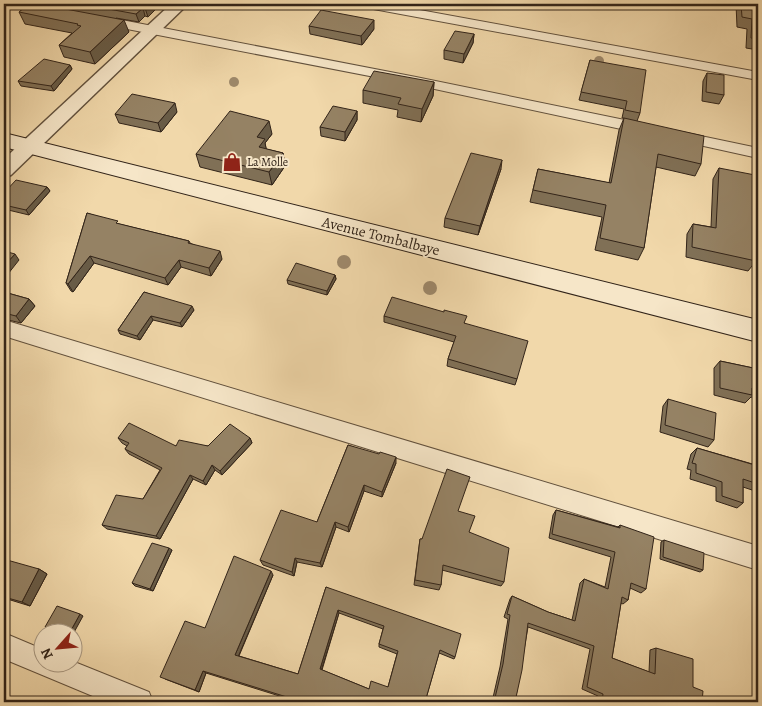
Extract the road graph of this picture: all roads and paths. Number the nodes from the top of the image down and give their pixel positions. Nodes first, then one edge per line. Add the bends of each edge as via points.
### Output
1 (14, 4) edge
2 (180, 4) edge
3 (368, 4) edge
4 (63, 13) edge
5 (83, 17) edge
6 (151, 30) junction
7 (758, 76) edge
8 (4, 140) edge
9 (27, 146) junction
10 (758, 153) edge
11 (4, 170) edge
12 (4, 328) edge
13 (758, 331) edge
14 (758, 558) edge
15 (4, 646) edge
16 (32, 658) edge
17 (70, 674) edge
18 (139, 702) edge

1 - 4 street
2 - 6 street
3 - 7 street
5 - 6 street
6 - 9 street
6 - 10 street via 416,81
8 - 9 main road, Avenue Tombalbaye
9 - 11 street
9 - 13 main road, Avenue Tombalbaye
12 - 14 street
15 - 16 street
17 - 18 street

